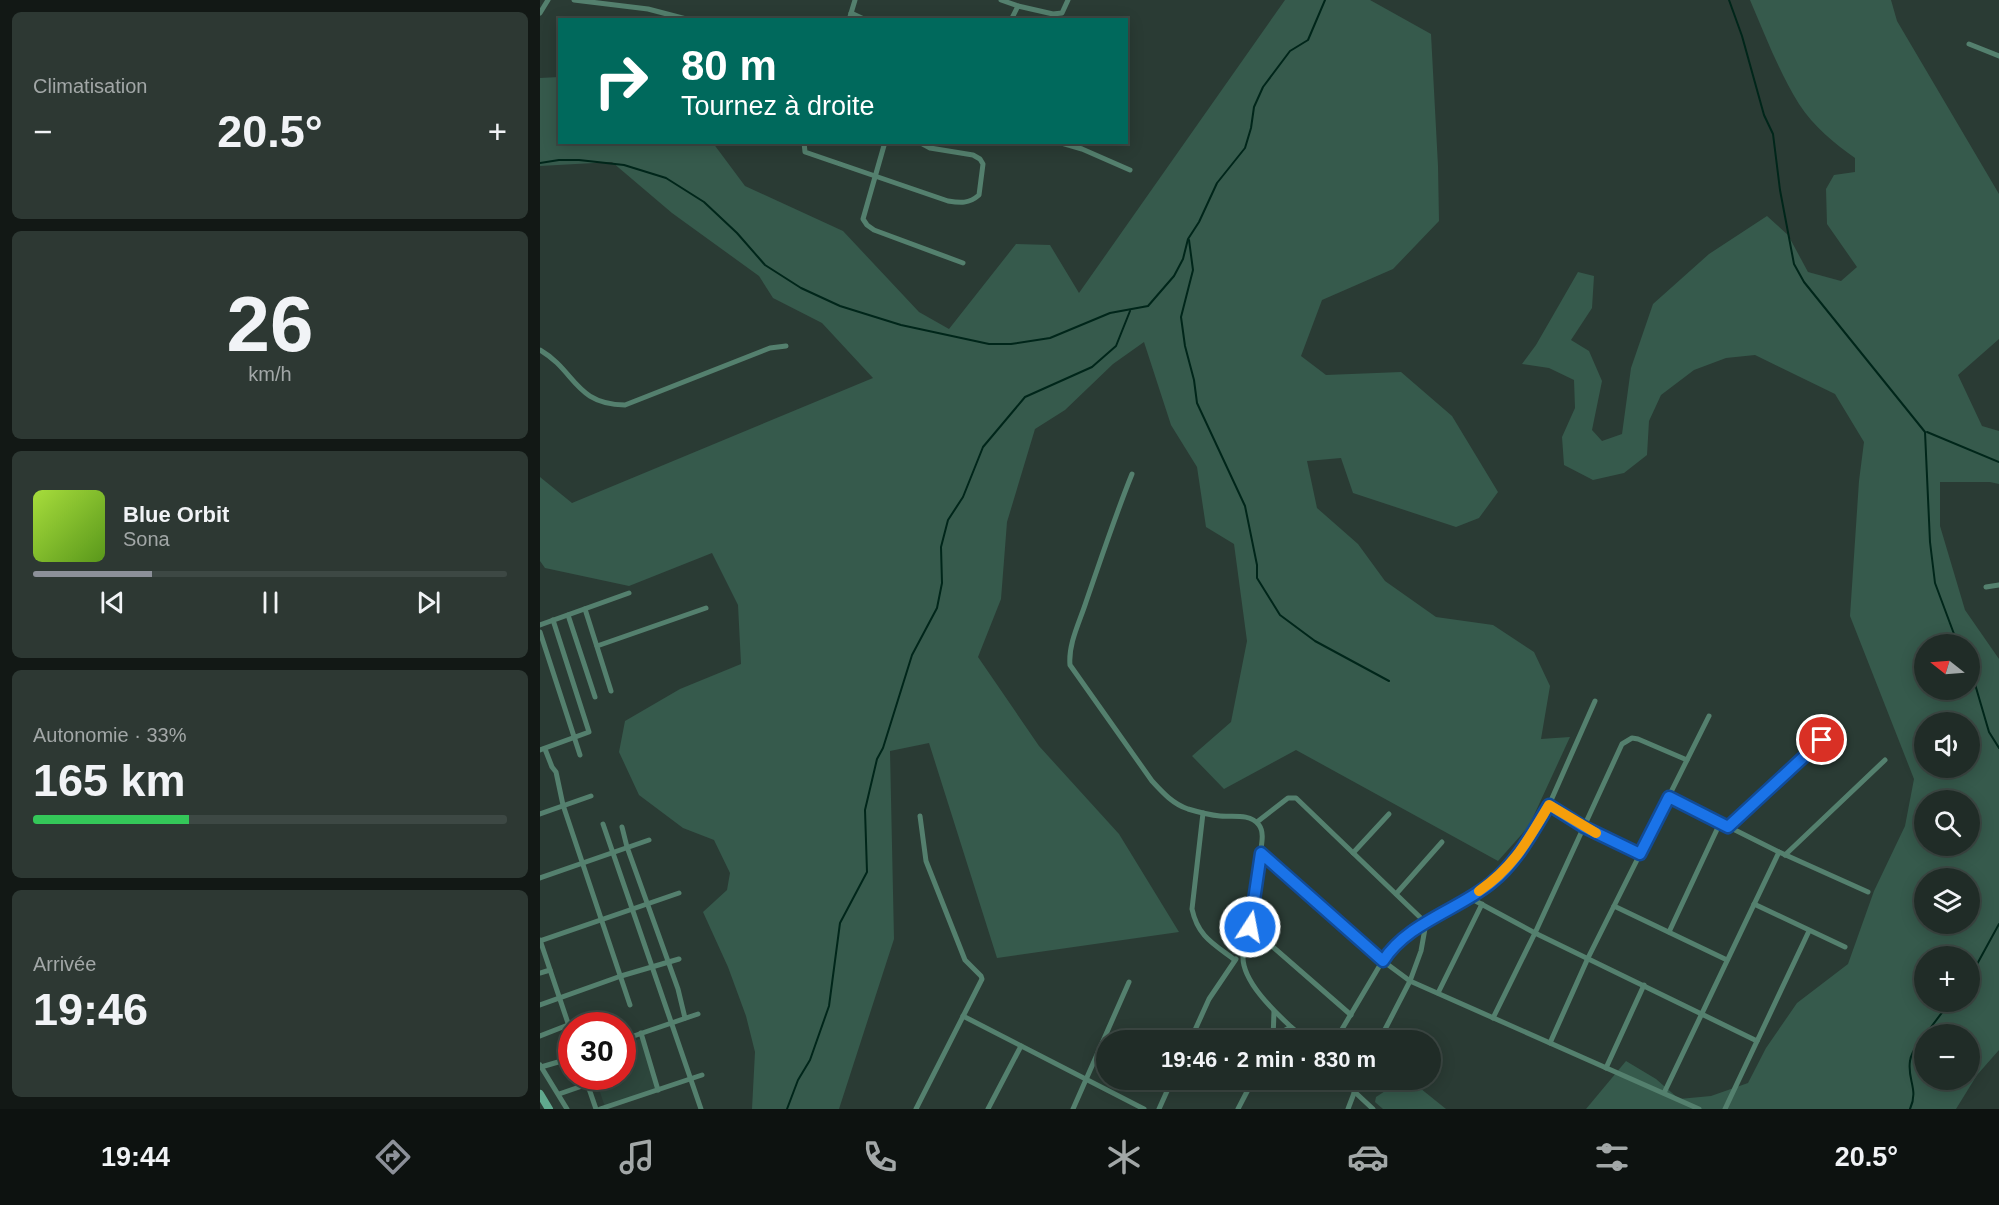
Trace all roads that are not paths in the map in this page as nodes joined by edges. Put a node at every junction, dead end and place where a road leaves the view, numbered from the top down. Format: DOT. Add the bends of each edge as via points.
graph roads {
  1 [pos="548,0"];
  2 [pos="574,0"];
  3 [pos="855,0"];
  4 [pos="1001,0"];
  5 [pos="1068,0"];
  6 [pos="583,1"];
  7 [pos="1018,6"];
  8 [pos="540,13"];
  9 [pos="850,16"];
  10 [pos="682,18"];
  11 [pos="1012,18"];
  12 [pos="1970,44"];
  13 [pos="1999,56"];
  14 [pos="804,144"];
  15 [pos="884,144"];
  16 [pos="923,144"];
  17 [pos="1065,144"];
  18 [pos="1130,170"];
  19 [pos="876,177"];
  20 [pos="963,263"];
  21 [pos="786,346"];
  22 [pos="540,350"];
  23 [pos="1132,474"];
  24 [pos="1999,585"];
  25 [pos="1986,587"];
  26 [pos="629,592"];
  27 [pos="706,608"];
  28 [pos="585,609"];
  29 [pos="568,615"];
  30 [pos="553,620"];
  31 [pos="540,625"];
  32 [pos="540,632"];
  33 [pos="597,645"];
  34 [pos="610,691"];
  35 [pos="595,697"];
  36 [pos="1595,701"];
  37 [pos="1708,717"];
  38 [pos="575,738"];
  39 [pos="1822,740"];
  40 [pos="542,749"];
  41 [pos="580,755"];
  42 [pos="1687,760"];
  43 [pos="1885,760"];
  44 [pos="591,796"];
  45 [pos="1669,797"];
  46 [pos="563,805"];
  47 [pos="1549,805"];
  48 [pos="1203,813"];
  49 [pos="540,814"];
  50 [pos="1389,814"];
  51 [pos="920,816"];
  52 [pos="1257,822"];
  53 [pos="1720,823"];
  54 [pos="603,824"];
  55 [pos="622,827"];
  56 [pos="1584,827"];
  57 [pos="1728,827"];
  58 [pos="649,840"];
  59 [pos="1442,842"];
  60 [pos="627,847"];
  61 [pos="612,852"];
  62 [pos="1779,852"];
  63 [pos="1261,853"];
  64 [pos="1353,853"];
  65 [pos="1640,854"];
  66 [pos="1785,855"];
  67 [pos="582,863"];
  68 [pos="540,878"];
  69 [pos="1868,892"];
  70 [pos="680,893"];
  71 [pos="1396,894"];
  72 [pos="1470,898"];
  73 [pos="648,904"];
  74 [pos="1482,904"];
  75 [pos="1754,904"];
  76 [pos="1614,906"];
  77 [pos="633,910"];
  78 [pos="602,920"];
  79 [pos="1426,922"];
  80 [pos="1250,927"];
  81 [pos="1809,931"];
  82 [pos="1669,932"];
  83 [pos="1535,933"];
  84 [pos="540,940"];
  85 [pos="1845,947"];
  86 [pos="1243,957"];
  87 [pos="679,958"];
  88 [pos="1588,958"];
  89 [pos="1234,960"];
  90 [pos="1727,960"];
  91 [pos="1383,961"];
  92 [pos="668,962"];
  93 [pos="653,966"];
  94 [pos="550,970"];
  95 [pos="540,973"];
  96 [pos="621,975"];
  97 [pos="1410,981"];
  98 [pos="1129,982"];
  99 [pos="1644,986"];
  100 [pos="1438,993"];
  101 [pos="559,998"];
  102 [pos="540,1005"];
  103 [pos="630,1005"];
  104 [pos="1274,1011"];
  105 [pos="564,1012"];
  106 [pos="698,1014"];
  107 [pos="1702,1014"];
  108 [pos="1351,1015"];
  109 [pos="963,1016"];
  110 [pos="686,1018"];
  111 [pos="1492,1018"];
  112 [pos="671,1022"];
  113 [pos="1291,1027"];
  114 [pos="558,1029"];
  115 [pos="1195,1030"];
  116 [pos="1273,1030"];
  117 [pos="1287,1030"];
  118 [pos="1295,1030"];
  119 [pos="1342,1030"];
  120 [pos="1385,1030"];
  121 [pos="641,1033"];
  122 [pos="636,1035"];
  123 [pos="540,1036"];
  124 [pos="1757,1041"];
  125 [pos="1550,1043"];
  126 [pos="1021,1046"];
  127 [pos="558,1062"];
  128 [pos="541,1066"];
  129 [pos="1606,1068"];
  130 [pos="702,1075"];
  131 [pos="690,1079"];
  132 [pos="1087,1080"];
  133 [pos="571,1090"];
  134 [pos="590,1090"];
  135 [pos="658,1090"];
  136 [pos="1168,1090"];
  137 [pos="1248,1090"];
  138 [pos="1353,1090"];
  139 [pos="1664,1093"];
  140 [pos="540,1094"];
  141 [pos="559,1094"];
  142 [pos="549,1109"];
  143 [pos="567,1109"];
  144 [pos="598,1109"];
  145 [pos="701,1109"];
  146 [pos="916,1109"];
  147 [pos="988,1109"];
  148 [pos="1073,1109"];
  149 [pos="1144,1109"];
  150 [pos="1159,1109"];
  151 [pos="1238,1109"];
  152 [pos="1348,1109"];
  153 [pos="1373,1109"];
  154 [pos="1699,1109"];
  155 [pos="1725,1109"];
  1 -- 8 [label="street"];
  2 -- 6 [label="street"];
  3 -- 9 [label="street"];
  4 -- 7 [label="street"];
  5 -- 7 [label="street" via="1062,13"];
  6 -- 10 [label="street" via="648,9"];
  7 -- 11 [label="street"];
  12 -- 13 [label="street"];
  14 -- 19 [label="street" via="805,152"];
  15 -- 19 [label="street"];
  16 -- 19 [label="street" via="980,159 983,164 979,195 962,203 948,201"];
  17 -- 18 [label="street"];
  19 -- 20 [label="street" via="863,219 867,225"];
  21 -- 22 [label="street" via="770,348 625,405 590,397"];
  23 -- 48 [label="street" via="1069,654 1070,665 1152,781 1177,804"];
  24 -- 25 [label="street"];
  26 -- 28 [label="street"];
  27 -- 33 [label="street"];
  28 -- 29 [label="street"];
  28 -- 33 [label="street"];
  29 -- 30 [label="street"];
  29 -- 35 [label="street"];
  30 -- 31 [label="street"];
  30 -- 38 [label="street" via="589,729 587,734"];
  32 -- 38 [label="street"];
  33 -- 34 [label="street"];
  36 -- 47 [label="street"];
  37 -- 42 [label="street"];
  38 -- 40 [label="street"];
  38 -- 41 [label="street"];
  39 -- 57 [label="street"];
  40 -- 46 [label="street" via="556,772"];
  42 -- 45 [label="street"];
  42 -- 56 [label="street" via="1638,739 1627,739"];
  43 -- 66 [label="street"];
  44 -- 46 [label="street"];
  45 -- 53 [label="street"];
  45 -- 65 [label="street"];
  46 -- 49 [label="street"];
  46 -- 67 [label="street"];
  47 -- 56 [label="street"];
  47 -- 72 [label="street" via="1517,857"];
  48 -- 52 [label="street"];
  48 -- 89 [label="street" via="1192,909 1204,937"];
  50 -- 64 [label="street"];
  51 -- 109 [label="street" via="926,861 965,960 981,976"];
  52 -- 63 [label="street" via="1262,830"];
  52 -- 64 [label="street" via="1288,798 1296,798"];
  53 -- 57 [label="street"];
  53 -- 82 [label="street"];
  54 -- 61 [label="street"];
  55 -- 60 [label="street"];
  56 -- 65 [label="street"];
  56 -- 83 [label="street"];
  57 -- 62 [label="street"];
  58 -- 60 [label="street"];
  59 -- 71 [label="street"];
  60 -- 61 [label="street"];
  60 -- 73 [label="street"];
  61 -- 67 [label="street"];
  61 -- 77 [label="street"];
  62 -- 66 [label="street"];
  62 -- 75 [label="street"];
  63 -- 80 [label="street"];
  63 -- 91 [label="street"];
  64 -- 71 [label="street"];
  65 -- 76 [label="street"];
  66 -- 69 [label="street"];
  67 -- 68 [label="street"];
  67 -- 78 [label="street"];
  70 -- 73 [label="street"];
  71 -- 79 [label="street"];
  72 -- 74 [label="street"];
  72 -- 79 [label="street"];
  73 -- 77 [label="street"];
  73 -- 92 [label="street"];
  74 -- 83 [label="street"];
  74 -- 100 [label="street"];
  75 -- 81 [label="street"];
  75 -- 90 [label="street"];
  76 -- 82 [label="street"];
  76 -- 88 [label="street"];
  77 -- 78 [label="street"];
  77 -- 93 [label="street"];
  78 -- 84 [label="street"];
  78 -- 96 [label="street"];
  79 -- 91 [label="street" via="1400,941"];
  79 -- 97 [label="street"];
  80 -- 86 [label="street"];
  80 -- 108 [label="street"];
  81 -- 85 [label="street"];
  81 -- 124 [label="street"];
  82 -- 90 [label="street"];
  83 -- 88 [label="street"];
  83 -- 111 [label="street"];
  84 -- 94 [label="street"];
  86 -- 89 [label="street"];
  86 -- 104 [label="street" via="1247,974"];
  87 -- 92 [label="street"];
  88 -- 99 [label="street"];
  88 -- 125 [label="street"];
  89 -- 115 [label="street"];
  90 -- 107 [label="street"];
  91 -- 97 [label="street"];
  91 -- 108 [label="street"];
  92 -- 93 [label="street"];
  92 -- 110 [label="street"];
  93 -- 96 [label="street"];
  93 -- 112 [label="street"];
  94 -- 95 [label="street"];
  94 -- 101 [label="street"];
  96 -- 101 [label="street"];
  96 -- 103 [label="street"];
  97 -- 100 [label="street"];
  97 -- 120 [label="street"];
  98 -- 132 [label="street"];
  99 -- 107 [label="street"];
  99 -- 129 [label="street"];
  100 -- 111 [label="street"];
  101 -- 102 [label="street"];
  101 -- 105 [label="street"];
  104 -- 113 [label="street"];
  104 -- 116 [label="street"];
  106 -- 110 [label="street"];
  107 -- 124 [label="street"];
  107 -- 139 [label="street"];
  108 -- 119 [label="street"];
  109 -- 126 [label="street"];
  109 -- 146 [label="street"];
  110 -- 112 [label="street"];
  111 -- 125 [label="street"];
  112 -- 121 [label="street"];
  112 -- 131 [label="street"];
  113 -- 117 [label="street"];
  113 -- 118 [label="street"];
  114 -- 123 [label="street"];
  121 -- 122 [label="street"];
  121 -- 135 [label="street"];
  124 -- 155 [label="street"];
  125 -- 129 [label="street"];
  126 -- 132 [label="street"];
  126 -- 147 [label="street"];
  127 -- 128 [label="street"];
  128 -- 141 [label="street"];
  129 -- 139 [label="street"];
  130 -- 131 [label="street"];
  131 -- 135 [label="street"];
  131 -- 145 [label="street"];
  132 -- 148 [label="street"];
  132 -- 149 [label="street"];
  133 -- 141 [label="street"];
  134 -- 144 [label="street"];
  135 -- 144 [label="street"];
  136 -- 150 [label="street"];
  137 -- 151 [label="street"];
  138 -- 152 [label="street"];
  138 -- 153 [label="street"];
  139 -- 154 [label="street"];
  140 -- 142 [label="main road"];
  141 -- 143 [label="street"];
}
